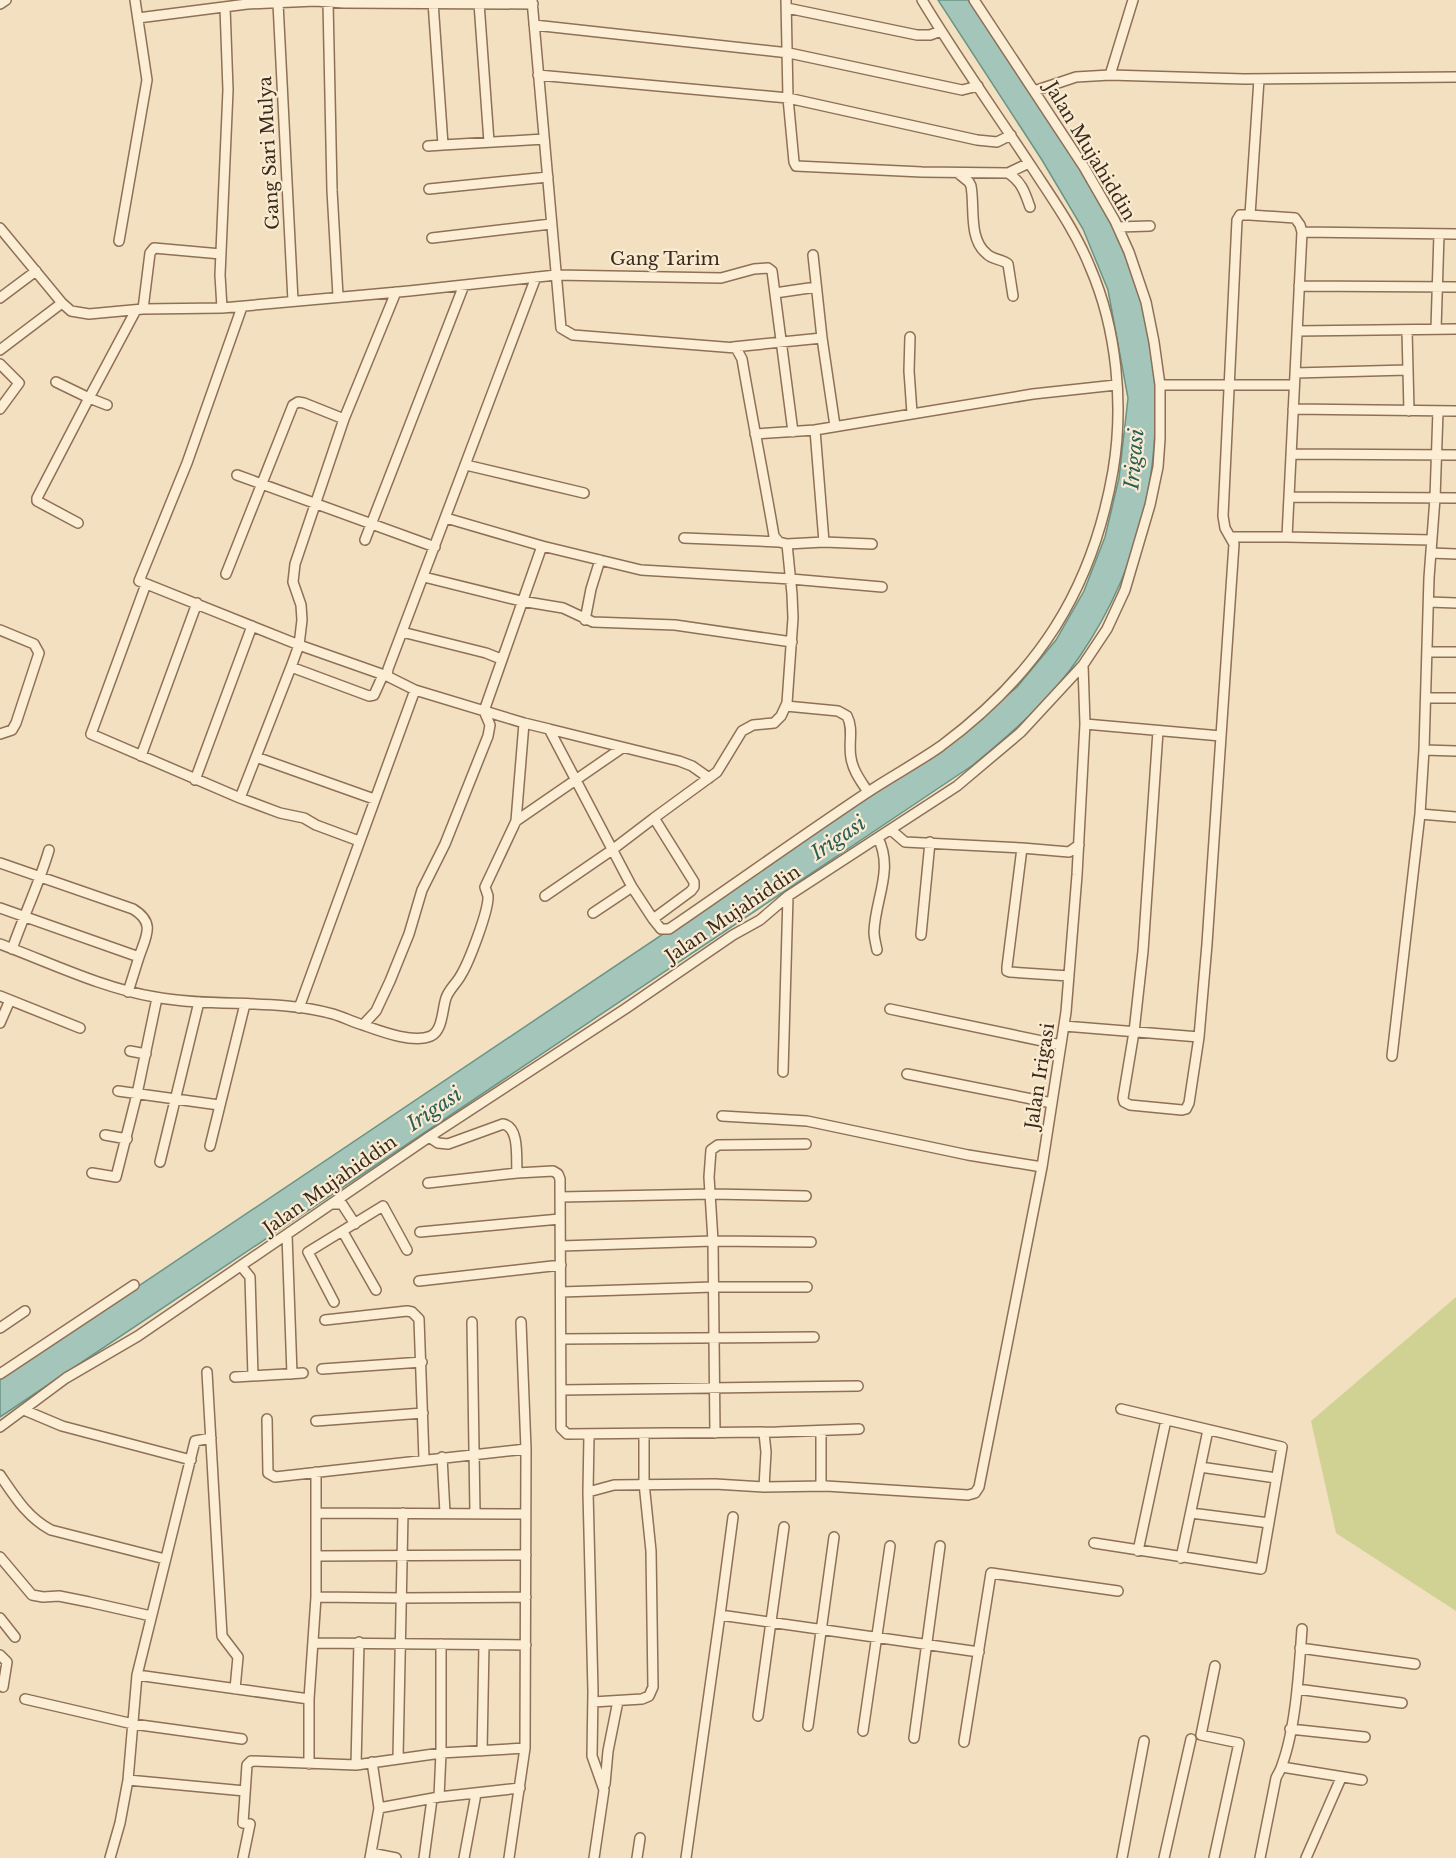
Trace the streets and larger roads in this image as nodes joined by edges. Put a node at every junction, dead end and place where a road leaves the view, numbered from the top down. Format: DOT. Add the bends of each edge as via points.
graph roads {
  1 [pos="135,0"];
  2 [pos="192,0"];
  3 [pos="922,0"];
  4 [pos="974,0"];
  5 [pos="1133,0"];
  6 [pos="300,1"];
  7 [pos="419,1"];
  8 [pos="247,2"];
  9 [pos="328,2"];
  10 [pos="434,2"];
  11 [pos="532,2"];
  12 [pos="278,3"];
  13 [pos="479,3"];
  14 [pos="786,4"];
  15 [pos="225,7"];
  16 [pos="193,11"];
  17 [pos="138,18"];
  18 [pos="534,26"];
  19 [pos="941,31"];
  20 [pos="789,53"];
  21 [pos="538,75"];
  22 [pos="1110,75"];
  23 [pos="1456,77"];
  24 [pos="1259,79"];
  25 [pos="978,86"];
  26 [pos="1034,91"];
  27 [pos="788,98"];
  28 [pos="1011,135"];
  29 [pos="544,139"];
  30 [pos="489,142"];
  31 [pos="443,145"];
  32 [pos="428,146"];
  33 [pos="1029,163"];
  34 [pos="958,173"];
  35 [pos="1008,173"];
  36 [pos="548,177"];
  37 [pos="429,189"];
  38 [pos="1030,207"];
  39 [pos="1250,215"];
  40 [pos="551,224"];
  41 [pos="1150,226"];
  42 [pos="1118,227"];
  43 [pos="0,228"];
  44 [pos="1302,231"];
  45 [pos="1438,234"];
  46 [pos="1456,234"];
  47 [pos="432,238"];
  48 [pos="3,239"];
  49 [pos="119,241"];
  50 [pos="221,254"];
  51 [pos="813,255"];
  52 [pos="36,271"];
  53 [pos="555,275"];
  54 [pos="536,277"];
  55 [pos="464,285"];
  56 [pos="1299,286"];
  57 [pos="816,287"];
  58 [pos="1437,287"];
  59 [pos="1456,287"];
  60 [pos="396,292"];
  61 [pos="775,293"];
  62 [pos="338,296"];
  63 [pos="1013,296"];
  64 [pos="0,298"];
  65 [pos="293,301"];
  66 [pos="62,303"];
  67 [pos="242,307"];
  68 [pos="222,308"];
  69 [pos="140,310"];
  70 [pos="1456,329"];
  71 [pos="1407,330"];
  72 [pos="1436,330"];
  73 [pos="1297,331"];
  74 [pos="910,337"];
  75 [pos="822,338"];
  76 [pos="782,341"];
  77 [pos="733,347"];
  78 [pos="0,350"];
  79 [pos="0,364"];
  80 [pos="1407,370"];
  81 [pos="1295,373"];
  82 [pos="56,382"];
  83 [pos="1230,384"];
  84 [pos="1116,385"];
  85 [pos="1160,386"];
  86 [pos="1294,386"];
  87 [pos="89,398"];
  88 [pos="107,405"];
  89 [pos="0,409"];
  90 [pos="1293,409"];
  91 [pos="1409,411"];
  92 [pos="1438,411"];
  93 [pos="1456,411"];
  94 [pos="912,413"];
  95 [pos="344,419"];
  96 [pos="835,426"];
  97 [pos="815,430"];
  98 [pos="793,432"];
  99 [pos="755,434"];
  100 [pos="1291,454"];
  101 [pos="1437,455"];
  102 [pos="1456,455"];
  103 [pos="466,465"];
  104 [pos="237,475"];
  105 [pos="261,484"];
  106 [pos="584,493"];
  107 [pos="1289,497"];
  108 [pos="1435,498"];
  109 [pos="1456,498"];
  110 [pos="316,504"];
  111 [pos="446,518"];
  112 [pos="78,523"];
  113 [pos="371,523"];
  114 [pos="1230,537"];
  115 [pos="1287,537"];
  116 [pos="684,538"];
  117 [pos="365,540"];
  118 [pos="1432,540"];
  119 [pos="824,542"];
  120 [pos="783,543"];
  121 [pos="872,544"];
  122 [pos="542,546"];
  123 [pos="435,547"];
  124 [pos="1431,553"];
  125 [pos="1456,554"];
  126 [pos="600,560"];
  127 [pos="226,574"];
  128 [pos="424,577"];
  129 [pos="791,579"];
  130 [pos="146,584"];
  131 [pos="882,587"];
  132 [pos="521,601"];
  133 [pos="1429,602"];
  134 [pos="197,603"];
  135 [pos="1456,603"];
  136 [pos="585,620"];
  137 [pos="252,626"];
  138 [pos="0,630"];
  139 [pos="402,632"];
  140 [pos="792,642"];
  141 [pos="299,645"];
  142 [pos="1427,652"];
  143 [pos="1456,652"];
  144 [pos="501,659"];
  145 [pos="1083,665"];
  146 [pos="291,668"];
  147 [pos="385,676"];
  148 [pos="415,690"];
  149 [pos="1426,698"];
  150 [pos="1456,698"];
  151 [pos="786,706"];
  152 [pos="484,711"];
  153 [pos="524,723"];
  154 [pos="1084,724"];
  155 [pos="549,729"];
  156 [pos="1158,731"];
  157 [pos="0,734"];
  158 [pos="1221,736"];
  159 [pos="622,748"];
  160 [pos="1424,750"];
  161 [pos="1456,751"];
  162 [pos="141,756"];
  163 [pos="256,757"];
  164 [pos="709,778"];
  165 [pos="195,780"];
  166 [pos="576,780"];
  167 [pos="868,792"];
  168 [pos="240,798"];
  169 [pos="374,799"];
  170 [pos="1420,814"];
  171 [pos="1456,817"];
  172 [pos="654,818"];
  173 [pos="516,821"];
  174 [pos="891,830"];
  175 [pos="878,838"];
  176 [pos="359,841"];
  177 [pos="930,842"];
  178 [pos="1079,845"];
  179 [pos="1023,848"];
  180 [pos="49,850"];
  181 [pos="612,850"];
  182 [pos="0,863"];
  183 [pos="41,878"];
  184 [pos="632,887"];
  185 [pos="544,896"];
  186 [pos="788,896"];
  187 [pos="0,908"];
  188 [pos="593,913"];
  189 [pos="23,916"];
  190 [pos="653,919"];
  191 [pos="921,935"];
  192 [pos="0,944"];
  193 [pos="12,949"];
  194 [pos="877,950"];
  195 [pos="139,957"];
  196 [pos="1069,976"];
  197 [pos="128,992"];
  198 [pos="0,996"];
  199 [pos="157,998"];
  200 [pos="10,1000"];
  201 [pos="199,1002"];
  202 [pos="244,1004"];
  203 [pos="299,1008"];
  204 [pos="890,1009"];
  205 [pos="0,1023"];
  206 [pos="363,1025"];
  207 [pos="1064,1026"];
  208 [pos="80,1028"];
  209 [pos="1134,1032"];
  210 [pos="1199,1037"];
  211 [pos="1061,1045"];
  212 [pos="130,1051"];
  213 [pos="146,1054"];
  214 [pos="1392,1056"];
  215 [pos="783,1072"];
  216 [pos="907,1074"];
  217 [pos="118,1091"];
  218 [pos="138,1094"];
  219 [pos="176,1099"];
  220 [pos="1052,1103"];
  221 [pos="219,1105"];
  222 [pos="722,1116"];
  223 [pos="105,1135"];
  224 [pos="429,1137"];
  225 [pos="127,1139"];
  226 [pos="806,1144"];
  227 [pos="210,1146"];
  228 [pos="160,1162"];
  229 [pos="1042,1167"];
  230 [pos="92,1173"];
  231 [pos="517,1173"];
  232 [pos="428,1183"];
  233 [pos="711,1194"];
  234 [pos="806,1196"];
  235 [pos="560,1197"];
  236 [pos="332,1204"];
  237 [pos="560,1219"];
  238 [pos="355,1224"];
  239 [pos="343,1232"];
  240 [pos="420,1232"];
  241 [pos="287,1235"];
  242 [pos="713,1241"];
  243 [pos="811,1242"];
  244 [pos="561,1246"];
  245 [pos="407,1250"];
  246 [pos="561,1265"];
  247 [pos="241,1266"];
  248 [pos="419,1281"];
  249 [pos="134,1285"];
  250 [pos="713,1287"];
  251 [pos="807,1287"];
  252 [pos="376,1290"];
  253 [pos="561,1292"];
  254 [pos="334,1302"];
  255 [pos="25,1311"];
  256 [pos="325,1320"];
  257 [pos="472,1322"];
  258 [pos="521,1322"];
  259 [pos="0,1328"];
  260 [pos="814,1337"];
  261 [pos="561,1339"];
  262 [pos="715,1339"];
  263 [pos="422,1362"];
  264 [pos="322,1369"];
  265 [pos="207,1372"];
  266 [pos="303,1373"];
  267 [pos="0,1374"];
  268 [pos="292,1374"];
  269 [pos="253,1376"];
  270 [pos="235,1377"];
  271 [pos="858,1386"];
  272 [pos="716,1387"];
  273 [pos="561,1390"];
  274 [pos="1121,1409"];
  275 [pos="24,1410"];
  276 [pos="423,1413"];
  277 [pos="267,1419"];
  278 [pos="1166,1420"];
  279 [pos="316,1421"];
  280 [pos="0,1427"];
  281 [pos="859,1429"];
  282 [pos="1208,1430"];
  283 [pos="820,1431"];
  284 [pos="715,1433"];
  285 [pos="764,1433"];
  286 [pos="644,1434"];
  287 [pos="589,1435"];
  288 [pos="211,1438"];
  289 [pos="526,1449"];
  290 [pos="475,1454"];
  291 [pos="442,1457"];
  292 [pos="424,1459"];
  293 [pos="191,1460"];
  294 [pos="1200,1467"];
  295 [pos="316,1472"];
  296 [pos="0,1475"];
  297 [pos="1276,1478"];
  298 [pos="644,1483"];
  299 [pos="821,1486"];
  300 [pos="764,1487"];
  301 [pos="588,1492"];
  302 [pos="316,1513"];
  303 [pos="403,1513"];
  304 [pos="445,1513"];
  305 [pos="475,1513"];
  306 [pos="1191,1513"];
  307 [pos="525,1514"];
  308 [pos="733,1517"];
  309 [pos="1269,1523"];
  310 [pos="784,1527"];
  311 [pos="834,1537"];
  312 [pos="1094,1543"];
  313 [pos="890,1546"];
  314 [pos="940,1546"];
  315 [pos="1138,1551"];
  316 [pos="526,1555"];
  317 [pos="316,1556"];
  318 [pos="0,1557"];
  319 [pos="401,1557"];
  320 [pos="1181,1558"];
  321 [pos="165,1559"];
  322 [pos="1118,1592"];
  323 [pos="316,1597"];
  324 [pos="526,1597"];
  325 [pos="402,1598"];
  326 [pos="720,1615"];
  327 [pos="151,1616"];
  328 [pos="0,1618"];
  329 [pos="771,1623"];
  330 [pos="821,1629"];
  331 [pos="1302,1629"];
  332 [pos="15,1637"];
  333 [pos="876,1637"];
  334 [pos="313,1642"];
  335 [pos="359,1642"];
  336 [pos="401,1644"];
  337 [pos="441,1644"];
  338 [pos="927,1644"];
  339 [pos="484,1645"];
  340 [pos="526,1645"];
  341 [pos="1300,1648"];
  342 [pos="978,1652"];
  343 [pos="0,1655"];
  344 [pos="1415,1664"];
  345 [pos="1215,1666"];
  346 [pos="137,1675"];
  347 [pos="3,1687"];
  348 [pos="235,1689"];
  349 [pos="1297,1689"];
  350 [pos="25,1699"];
  351 [pos="309,1699"];
  352 [pos="618,1701"];
  353 [pos="593,1702"];
  354 [pos="1402,1703"];
  355 [pos="758,1716"];
  356 [pos="133,1724"];
  357 [pos="808,1726"];
  358 [pos="1290,1729"];
  359 [pos="863,1731"];
  360 [pos="1365,1737"];
  361 [pos="914,1738"];
  362 [pos="1191,1738"];
  363 [pos="242,1739"];
  364 [pos="1144,1741"];
  365 [pos="964,1742"];
  366 [pos="525,1748"];
  367 [pos="482,1750"];
  368 [pos="441,1753"];
  369 [pos="398,1758"];
  370 [pos="372,1762"];
  371 [pos="309,1764"];
  372 [pos="356,1765"];
  373 [pos="1282,1767"];
  374 [pos="1341,1778"];
  375 [pos="128,1780"];
  376 [pos="1362,1780"];
  377 [pos="520,1788"];
  378 [pos="604,1790"];
  379 [pos="244,1791"];
  380 [pos="476,1794"];
  381 [pos="435,1798"];
  382 [pos="379,1808"];
  383 [pos="640,1838"];
  384 [pos="371,1855"];
  385 [pos="110,1858"];
  386 [pos="243,1858"];
  387 [pos="396,1858"];
  388 [pos="424,1858"];
  389 [pos="464,1858"];
  390 [pos="508,1858"];
  391 [pos="594,1858"];
  392 [pos="637,1858"];
  393 [pos="687,1858"];
  394 [pos="1122,1858"];
  395 [pos="1164,1858"];
  396 [pos="1214,1858"];
  397 [pos="1260,1858"];
  398 [pos="1306,1858"];
  1 -- 17 [label="street"];
  2 -- 16 [label="street"];
  3 -- 19 [label="street"];
  4 -- 26 [label="street, Jalan Mujahiddin"];
  5 -- 22 [label="street"];
  6 -- 9 [label="street"];
  6 -- 12 [label="street"];
  7 -- 9 [label="street"];
  7 -- 10 [label="street"];
  8 -- 12 [label="street"];
  8 -- 15 [label="street"];
  9 -- 62 [label="street"];
  10 -- 13 [label="street"];
  10 -- 31 [label="street"];
  11 -- 13 [label="street"];
  11 -- 18 [label="street"];
  12 -- 65 [label="street, Gang Sari Mulya"];
  13 -- 30 [label="street"];
  14 -- 19 [label="street" via="917,35"];
  14 -- 20 [label="street"];
  15 -- 16 [label="street"];
  15 -- 50 [label="street" via="227,119"];
  16 -- 17 [label="street"];
  17 -- 49 [label="street" via="147,80"];
  18 -- 20 [label="street"];
  18 -- 21 [label="street"];
  19 -- 25 [label="street"];
  20 -- 25 [label="street" via="962,90"];
  20 -- 27 [label="street"];
  21 -- 27 [label="street"];
  21 -- 29 [label="street"];
  22 -- 24 [label="street"];
  22 -- 26 [label="street" via="1076,77"];
  23 -- 24 [label="street"];
  24 -- 39 [label="street"];
  25 -- 28 [label="street"];
  26 -- 42 [label="street, Jalan Mujahiddin"];
  27 -- 28 [label="street" via="977,140 997,142"];
  27 -- 34 [label="street" via="794,162 798,166"];
  28 -- 33 [label="street"];
  29 -- 30 [label="street"];
  29 -- 36 [label="street"];
  30 -- 31 [label="street"];
  31 -- 32 [label="street"];
  33 -- 35 [label="street"];
  33 -- 84 [label="street" via="1063,214 1090,267 1110,334"];
  34 -- 35 [label="street"];
  34 -- 63 [label="street" via="971,186 974,227 980,245 987,255 1008,264"];
  35 -- 38 [label="street" via="1022,186"];
  36 -- 37 [label="street"];
  36 -- 40 [label="street"];
  39 -- 44 [label="street" via="1295,218"];
  39 -- 83 [label="street" via="1240,215 1237,220"];
  40 -- 47 [label="street"];
  40 -- 53 [label="street"];
  41 -- 42 [label="street"];
  42 -- 85 [label="street, Jalan Mujahiddin" via="1146,302"];
  43 -- 48 [label="street"];
  44 -- 45 [label="street"];
  44 -- 56 [label="street"];
  45 -- 46 [label="street"];
  45 -- 58 [label="street"];
  48 -- 52 [label="street"];
  50 -- 68 [label="street"];
  50 -- 69 [label="street" via="154,248"];
  51 -- 57 [label="street"];
  52 -- 64 [label="street"];
  52 -- 66 [label="street"];
  53 -- 54 [label="street, Gang Tarim"];
  53 -- 61 [label="street, Gang Tarim" via="721,278 763,267 772,271"];
  53 -- 77 [label="street" via="559,324 568,333"];
  54 -- 55 [label="street, Gang Tarim"];
  54 -- 103 [label="street"];
  55 -- 60 [label="street, Gang Tarim"];
  55 -- 113 [label="street"];
  56 -- 58 [label="street"];
  56 -- 73 [label="street"];
  57 -- 61 [label="street"];
  57 -- 75 [label="street"];
  58 -- 59 [label="street"];
  58 -- 72 [label="street"];
  60 -- 62 [label="street, Gang Tarim"];
  60 -- 95 [label="street"];
  61 -- 76 [label="street"];
  62 -- 65 [label="street, Gang Tarim"];
  65 -- 67 [label="street, Gang Tarim"];
  66 -- 69 [label="street, Gang Tarim" via="80,314"];
  66 -- 78 [label="street"];
  67 -- 68 [label="street, Gang Tarim"];
  67 -- 130 [label="street" via="187,463 139,581"];
  68 -- 69 [label="street, Gang Tarim"];
  69 -- 87 [label="street"];
  70 -- 72 [label="street"];
  71 -- 72 [label="street"];
  71 -- 73 [label="street"];
  71 -- 80 [label="street"];
  73 -- 81 [label="street"];
  74 -- 94 [label="street"];
  75 -- 76 [label="street"];
  75 -- 96 [label="street"];
  76 -- 77 [label="street"];
  76 -- 98 [label="street"];
  77 -- 99 [label="street" via="742,359"];
  79 -- 89 [label="street" via="22,381"];
  80 -- 81 [label="street"];
  80 -- 91 [label="street"];
  81 -- 86 [label="street"];
  82 -- 87 [label="street"];
  83 -- 85 [label="street"];
  83 -- 86 [label="street"];
  83 -- 114 [label="street" via="1223,516"];
  84 -- 94 [label="street"];
  84 -- 167 [label="street" via="1118,431 1107,505 1098,540 1065,612 1023,671 978,717"];
  85 -- 145 [label="street, Jalan Mujahiddin" via="1158,467 1150,505 1125,590 1107,629"];
  86 -- 90 [label="street"];
  87 -- 88 [label="street"];
  87 -- 112 [label="street" via="37,498 38,503"];
  90 -- 91 [label="street"];
  90 -- 100 [label="street"];
  91 -- 92 [label="street"];
  92 -- 93 [label="street"];
  92 -- 101 [label="street"];
  94 -- 96 [label="street"];
  95 -- 105 [label="street" via="304,403 293,405"];
  95 -- 110 [label="street"];
  96 -- 97 [label="street"];
  97 -- 98 [label="street"];
  97 -- 119 [label="street"];
  98 -- 99 [label="street"];
  99 -- 120 [label="street" via="774,536"];
  100 -- 101 [label="street"];
  100 -- 107 [label="street"];
  101 -- 102 [label="street"];
  101 -- 108 [label="street"];
  103 -- 106 [label="street"];
  103 -- 111 [label="street"];
  104 -- 105 [label="street"];
  105 -- 110 [label="street"];
  105 -- 127 [label="street"];
  107 -- 108 [label="street"];
  107 -- 115 [label="street"];
  108 -- 109 [label="street"];
  108 -- 118 [label="street"];
  110 -- 113 [label="street"];
  110 -- 141 [label="street" via="293,571 302,612"];
  111 -- 122 [label="street"];
  111 -- 123 [label="street"];
  113 -- 117 [label="street"];
  113 -- 123 [label="street"];
  114 -- 115 [label="street"];
  114 -- 158 [label="street" via="1234,544"];
  115 -- 118 [label="street"];
  116 -- 120 [label="street"];
  118 -- 124 [label="street"];
  119 -- 120 [label="street"];
  119 -- 121 [label="street"];
  120 -- 129 [label="street"];
  122 -- 126 [label="street"];
  122 -- 132 [label="street"];
  123 -- 128 [label="street"];
  124 -- 125 [label="street"];
  124 -- 133 [label="street"];
  126 -- 129 [label="street" via="646,571"];
  126 -- 136 [label="street"];
  128 -- 132 [label="street"];
  128 -- 139 [label="street"];
  129 -- 131 [label="street"];
  129 -- 140 [label="street"];
  130 -- 134 [label="street"];
  130 -- 162 [label="street" via="91,734"];
  132 -- 136 [label="street" via="563,608"];
  132 -- 144 [label="street"];
  133 -- 135 [label="street"];
  133 -- 142 [label="street"];
  134 -- 137 [label="street"];
  134 -- 162 [label="street"];
  136 -- 140 [label="street" via="675,625"];
  137 -- 141 [label="street"];
  137 -- 165 [label="street"];
  138 -- 157 [label="street" via="34,644 39,653 16,723 12,730"];
  139 -- 144 [label="street"];
  139 -- 147 [label="street"];
  140 -- 151 [label="street"];
  141 -- 146 [label="street"];
  141 -- 147 [label="street"];
  142 -- 143 [label="street"];
  142 -- 149 [label="street"];
  144 -- 152 [label="street"];
  145 -- 154 [label="street, Jalan Irigasi"];
  145 -- 174 [label="street, Jalan Mujahiddin" via="1021,732 957,786"];
  146 -- 147 [label="street" via="369,696 374,695"];
  146 -- 163 [label="street"];
  147 -- 148 [label="street"];
  148 -- 152 [label="street"];
  148 -- 169 [label="street"];
  149 -- 150 [label="street"];
  149 -- 160 [label="street"];
  151 -- 164 [label="street" via="774,723 753,725 742,731 720,768"];
  151 -- 167 [label="street" via="838,711 847,716 851,758"];
  152 -- 153 [label="street"];
  152 -- 206 [label="street" via="490,725 488,736 445,844 422,890 390,981 376,1011"];
  153 -- 155 [label="street"];
  153 -- 173 [label="street"];
  154 -- 156 [label="street"];
  154 -- 178 [label="street, Jalan Irigasi"];
  155 -- 159 [label="street"];
  155 -- 166 [label="street"];
  156 -- 158 [label="street"];
  156 -- 209 [label="street"];
  158 -- 210 [label="street"];
  159 -- 164 [label="street" via="678,761"];
  159 -- 166 [label="street"];
  160 -- 161 [label="street"];
  160 -- 170 [label="street"];
  162 -- 165 [label="street"];
  163 -- 168 [label="street"];
  163 -- 169 [label="street"];
  164 -- 172 [label="street"];
  165 -- 168 [label="street"];
  166 -- 173 [label="street"];
  166 -- 181 [label="street"];
  167 -- 190 [label="street" via="669,929 661,929"];
  168 -- 176 [label="street"];
  169 -- 176 [label="street"];
  170 -- 171 [label="street"];
  170 -- 214 [label="street"];
  172 -- 181 [label="street"];
  172 -- 190 [label="street" via="695,885"];
  173 -- 206 [label="street" via="485,887 487,906 469,960 446,996 438,1029 428,1037 414,1038"];
  174 -- 175 [label="street, Jalan Mujahiddin"];
  174 -- 177 [label="street" via="905,842"];
  175 -- 186 [label="street, Jalan Mujahiddin"];
  175 -- 194 [label="street" via="885,858 874,927"];
  176 -- 203 [label="street"];
  177 -- 179 [label="street"];
  177 -- 191 [label="street"];
  178 -- 179 [label="street" via="1069,852"];
  178 -- 196 [label="street, Jalan Irigasi"];
  179 -- 196 [label="street" via="1007,971"];
  180 -- 183 [label="street"];
  181 -- 184 [label="street"];
  181 -- 185 [label="street"];
  182 -- 183 [label="street"];
  183 -- 189 [label="street"];
  183 -- 195 [label="street" via="143,915 148,932"];
  184 -- 188 [label="street"];
  184 -- 190 [label="street"];
  186 -- 215 [label="street"];
  186 -- 224 [label="street, Jalan Mujahiddin" via="760,920"];
  187 -- 189 [label="street"];
  189 -- 193 [label="street"];
  189 -- 195 [label="street"];
  192 -- 193 [label="street"];
  193 -- 197 [label="street"];
  195 -- 197 [label="street"];
  196 -- 207 [label="street, Jalan Irigasi"];
  197 -- 199 [label="street"];
  198 -- 200 [label="street"];
  199 -- 201 [label="street"];
  199 -- 213 [label="street"];
  200 -- 205 [label="street"];
  200 -- 208 [label="street"];
  201 -- 202 [label="street"];
  201 -- 219 [label="street"];
  202 -- 203 [label="street"];
  202 -- 221 [label="street"];
  203 -- 206 [label="street"];
  204 -- 211 [label="street"];
  207 -- 209 [label="street"];
  207 -- 211 [label="street, Jalan Irigasi"];
  209 -- 210 [label="street"];
  209 -- 210 [label="street" via="1124,1102 1130,1106 1182,1110 1190,1103"];
  211 -- 220 [label="street, Jalan Irigasi"];
  212 -- 213 [label="street"];
  213 -- 218 [label="street"];
  216 -- 220 [label="street"];
  217 -- 218 [label="street"];
  218 -- 219 [label="street"];
  218 -- 225 [label="street"];
  219 -- 221 [label="street"];
  219 -- 228 [label="street"];
  220 -- 229 [label="street, Jalan Irigasi"];
  221 -- 227 [label="street"];
  222 -- 229 [label="street" via="807,1121"];
  223 -- 225 [label="street"];
  224 -- 231 [label="street" via="448,1144 509,1125 513,1130"];
  224 -- 236 [label="street, Jalan Mujahiddin"];
  225 -- 230 [label="street" via="116,1177"];
  226 -- 233 [label="street" via="714,1146 709,1157"];
  229 -- 299 [label="street, Jalan Irigasi" via="977,1490 968,1495"];
  231 -- 232 [label="street"];
  231 -- 235 [label="street" via="553,1171 560,1179"];
  233 -- 234 [label="street"];
  233 -- 235 [label="street"];
  233 -- 242 [label="street"];
  235 -- 237 [label="street"];
  236 -- 238 [label="street" via="342,1204"];
  236 -- 241 [label="street, Jalan Mujahiddin"];
  237 -- 240 [label="street"];
  237 -- 244 [label="street"];
  238 -- 239 [label="street"];
  238 -- 245 [label="street" via="384,1206"];
  239 -- 252 [label="street"];
  239 -- 254 [label="street" via="308,1252"];
  241 -- 247 [label="street, Jalan Mujahiddin"];
  241 -- 268 [label="street"];
  242 -- 243 [label="street"];
  242 -- 244 [label="street"];
  242 -- 250 [label="street"];
  244 -- 246 [label="street"];
  246 -- 248 [label="street"];
  246 -- 253 [label="street"];
  247 -- 269 [label="street" via="250,1276"];
  247 -- 275 [label="street, Jalan Mujahiddin" via="138,1336 66,1378"];
  249 -- 267 [label="street"];
  250 -- 251 [label="street"];
  250 -- 253 [label="street"];
  250 -- 262 [label="street"];
  253 -- 261 [label="street"];
  255 -- 259 [label="street"];
  256 -- 263 [label="street" via="412,1312 419,1319"];
  257 -- 290 [label="street"];
  258 -- 289 [label="street"];
  260 -- 262 [label="street"];
  261 -- 262 [label="street"];
  261 -- 273 [label="street"];
  262 -- 272 [label="street"];
  263 -- 264 [label="street"];
  263 -- 276 [label="street"];
  265 -- 288 [label="street"];
  266 -- 268 [label="street"];
  268 -- 269 [label="street"];
  269 -- 270 [label="street"];
  271 -- 272 [label="street"];
  272 -- 273 [label="street"];
  272 -- 284 [label="street"];
  273 -- 287 [label="street" via="561,1428 573,1436"];
  274 -- 278 [label="street"];
  275 -- 280 [label="street, Jalan Mujahiddin"];
  275 -- 293 [label="street" via="62,1425"];
  276 -- 279 [label="street"];
  276 -- 292 [label="street"];
  277 -- 295 [label="street" via="268,1473 279,1477"];
  278 -- 282 [label="street"];
  278 -- 315 [label="street"];
  281 -- 283 [label="street"];
  282 -- 294 [label="street"];
  282 -- 297 [label="street" via="1282,1447"];
  283 -- 285 [label="street"];
  283 -- 299 [label="street"];
  284 -- 285 [label="street"];
  284 -- 286 [label="street"];
  285 -- 300 [label="street"];
  286 -- 287 [label="street"];
  286 -- 298 [label="street"];
  287 -- 301 [label="street"];
  288 -- 293 [label="street" via="195,1441"];
  288 -- 348 [label="street" via="222,1636 238,1657"];
  289 -- 290 [label="street"];
  289 -- 307 [label="street"];
  290 -- 291 [label="street"];
  290 -- 305 [label="street"];
  291 -- 292 [label="street"];
  291 -- 304 [label="street"];
  292 -- 295 [label="street"];
  293 -- 321 [label="street"];
  294 -- 297 [label="street"];
  294 -- 306 [label="street"];
  295 -- 302 [label="street"];
  296 -- 321 [label="street" via="20,1505 51,1530"];
  297 -- 309 [label="street"];
  298 -- 300 [label="street, Jalan Irigasi"];
  298 -- 301 [label="street, Jalan Irigasi"];
  298 -- 352 [label="street" via="651,1551 653,1687 649,1696 642,1699"];
  299 -- 300 [label="street, Jalan Irigasi"];
  301 -- 353 [label="street"];
  302 -- 303 [label="street"];
  302 -- 317 [label="street"];
  303 -- 304 [label="street"];
  303 -- 319 [label="street"];
  304 -- 305 [label="street"];
  305 -- 307 [label="street"];
  306 -- 309 [label="street"];
  306 -- 320 [label="street"];
  307 -- 316 [label="street"];
  308 -- 326 [label="street"];
  309 -- 320 [label="street" via="1261,1569"];
  310 -- 329 [label="street"];
  311 -- 330 [label="street"];
  312 -- 315 [label="street"];
  313 -- 333 [label="street"];
  314 -- 338 [label="street"];
  315 -- 320 [label="street"];
  316 -- 319 [label="street"];
  316 -- 324 [label="street"];
  317 -- 319 [label="street"];
  317 -- 323 [label="street"];
  318 -- 327 [label="street" via="32,1595 79,1600"];
  319 -- 325 [label="street"];
  321 -- 327 [label="street"];
  322 -- 342 [label="street" via="991,1573"];
  323 -- 325 [label="street"];
  323 -- 334 [label="street"];
  324 -- 325 [label="street"];
  324 -- 340 [label="street"];
  325 -- 336 [label="street"];
  326 -- 329 [label="street"];
  326 -- 393 [label="street"];
  327 -- 346 [label="street"];
  328 -- 332 [label="street"];
  329 -- 330 [label="street"];
  329 -- 355 [label="street"];
  330 -- 333 [label="street"];
  330 -- 357 [label="street"];
  331 -- 341 [label="street"];
  333 -- 338 [label="street"];
  333 -- 359 [label="street"];
  334 -- 335 [label="street"];
  334 -- 351 [label="street"];
  335 -- 336 [label="street"];
  335 -- 372 [label="street"];
  336 -- 337 [label="street"];
  336 -- 369 [label="street"];
  337 -- 339 [label="street"];
  337 -- 368 [label="street"];
  338 -- 342 [label="street"];
  338 -- 361 [label="street"];
  339 -- 340 [label="street"];
  339 -- 367 [label="street"];
  340 -- 366 [label="street"];
  341 -- 344 [label="street"];
  341 -- 349 [label="street"];
  342 -- 365 [label="street"];
  343 -- 347 [label="street" via="7,1662"];
  345 -- 396 [label="street" via="1201,1735 1239,1743"];
  346 -- 348 [label="street"];
  346 -- 356 [label="street"];
  348 -- 351 [label="street"];
  349 -- 354 [label="street"];
  349 -- 358 [label="street"];
  350 -- 356 [label="street"];
  351 -- 371 [label="street"];
  352 -- 353 [label="street"];
  352 -- 378 [label="street"];
  353 -- 378 [label="street" via="592,1756"];
  356 -- 363 [label="street"];
  356 -- 375 [label="street"];
  358 -- 360 [label="street"];
  358 -- 373 [label="street"];
  362 -- 395 [label="street"];
  364 -- 394 [label="street"];
  366 -- 367 [label="street"];
  366 -- 377 [label="street"];
  367 -- 368 [label="street"];
  368 -- 369 [label="street"];
  368 -- 381 [label="street"];
  369 -- 370 [label="street"];
  370 -- 372 [label="street"];
  370 -- 382 [label="street"];
  371 -- 372 [label="street"];
  371 -- 379 [label="street" via="251,1761"];
  373 -- 374 [label="street"];
  373 -- 397 [label="street" via="1276,1778"];
  374 -- 376 [label="street"];
  374 -- 398 [label="street"];
  375 -- 379 [label="street"];
  375 -- 385 [label="street"];
  377 -- 380 [label="street"];
  377 -- 390 [label="street"];
  378 -- 391 [label="street"];
  379 -- 386 [label="street" via="243,1823 250,1824"];
  380 -- 381 [label="street"];
  380 -- 389 [label="street"];
  381 -- 382 [label="street"];
  381 -- 388 [label="street"];
  382 -- 384 [label="street"];
  383 -- 392 [label="street"];
  384 -- 387 [label="street"];
}
